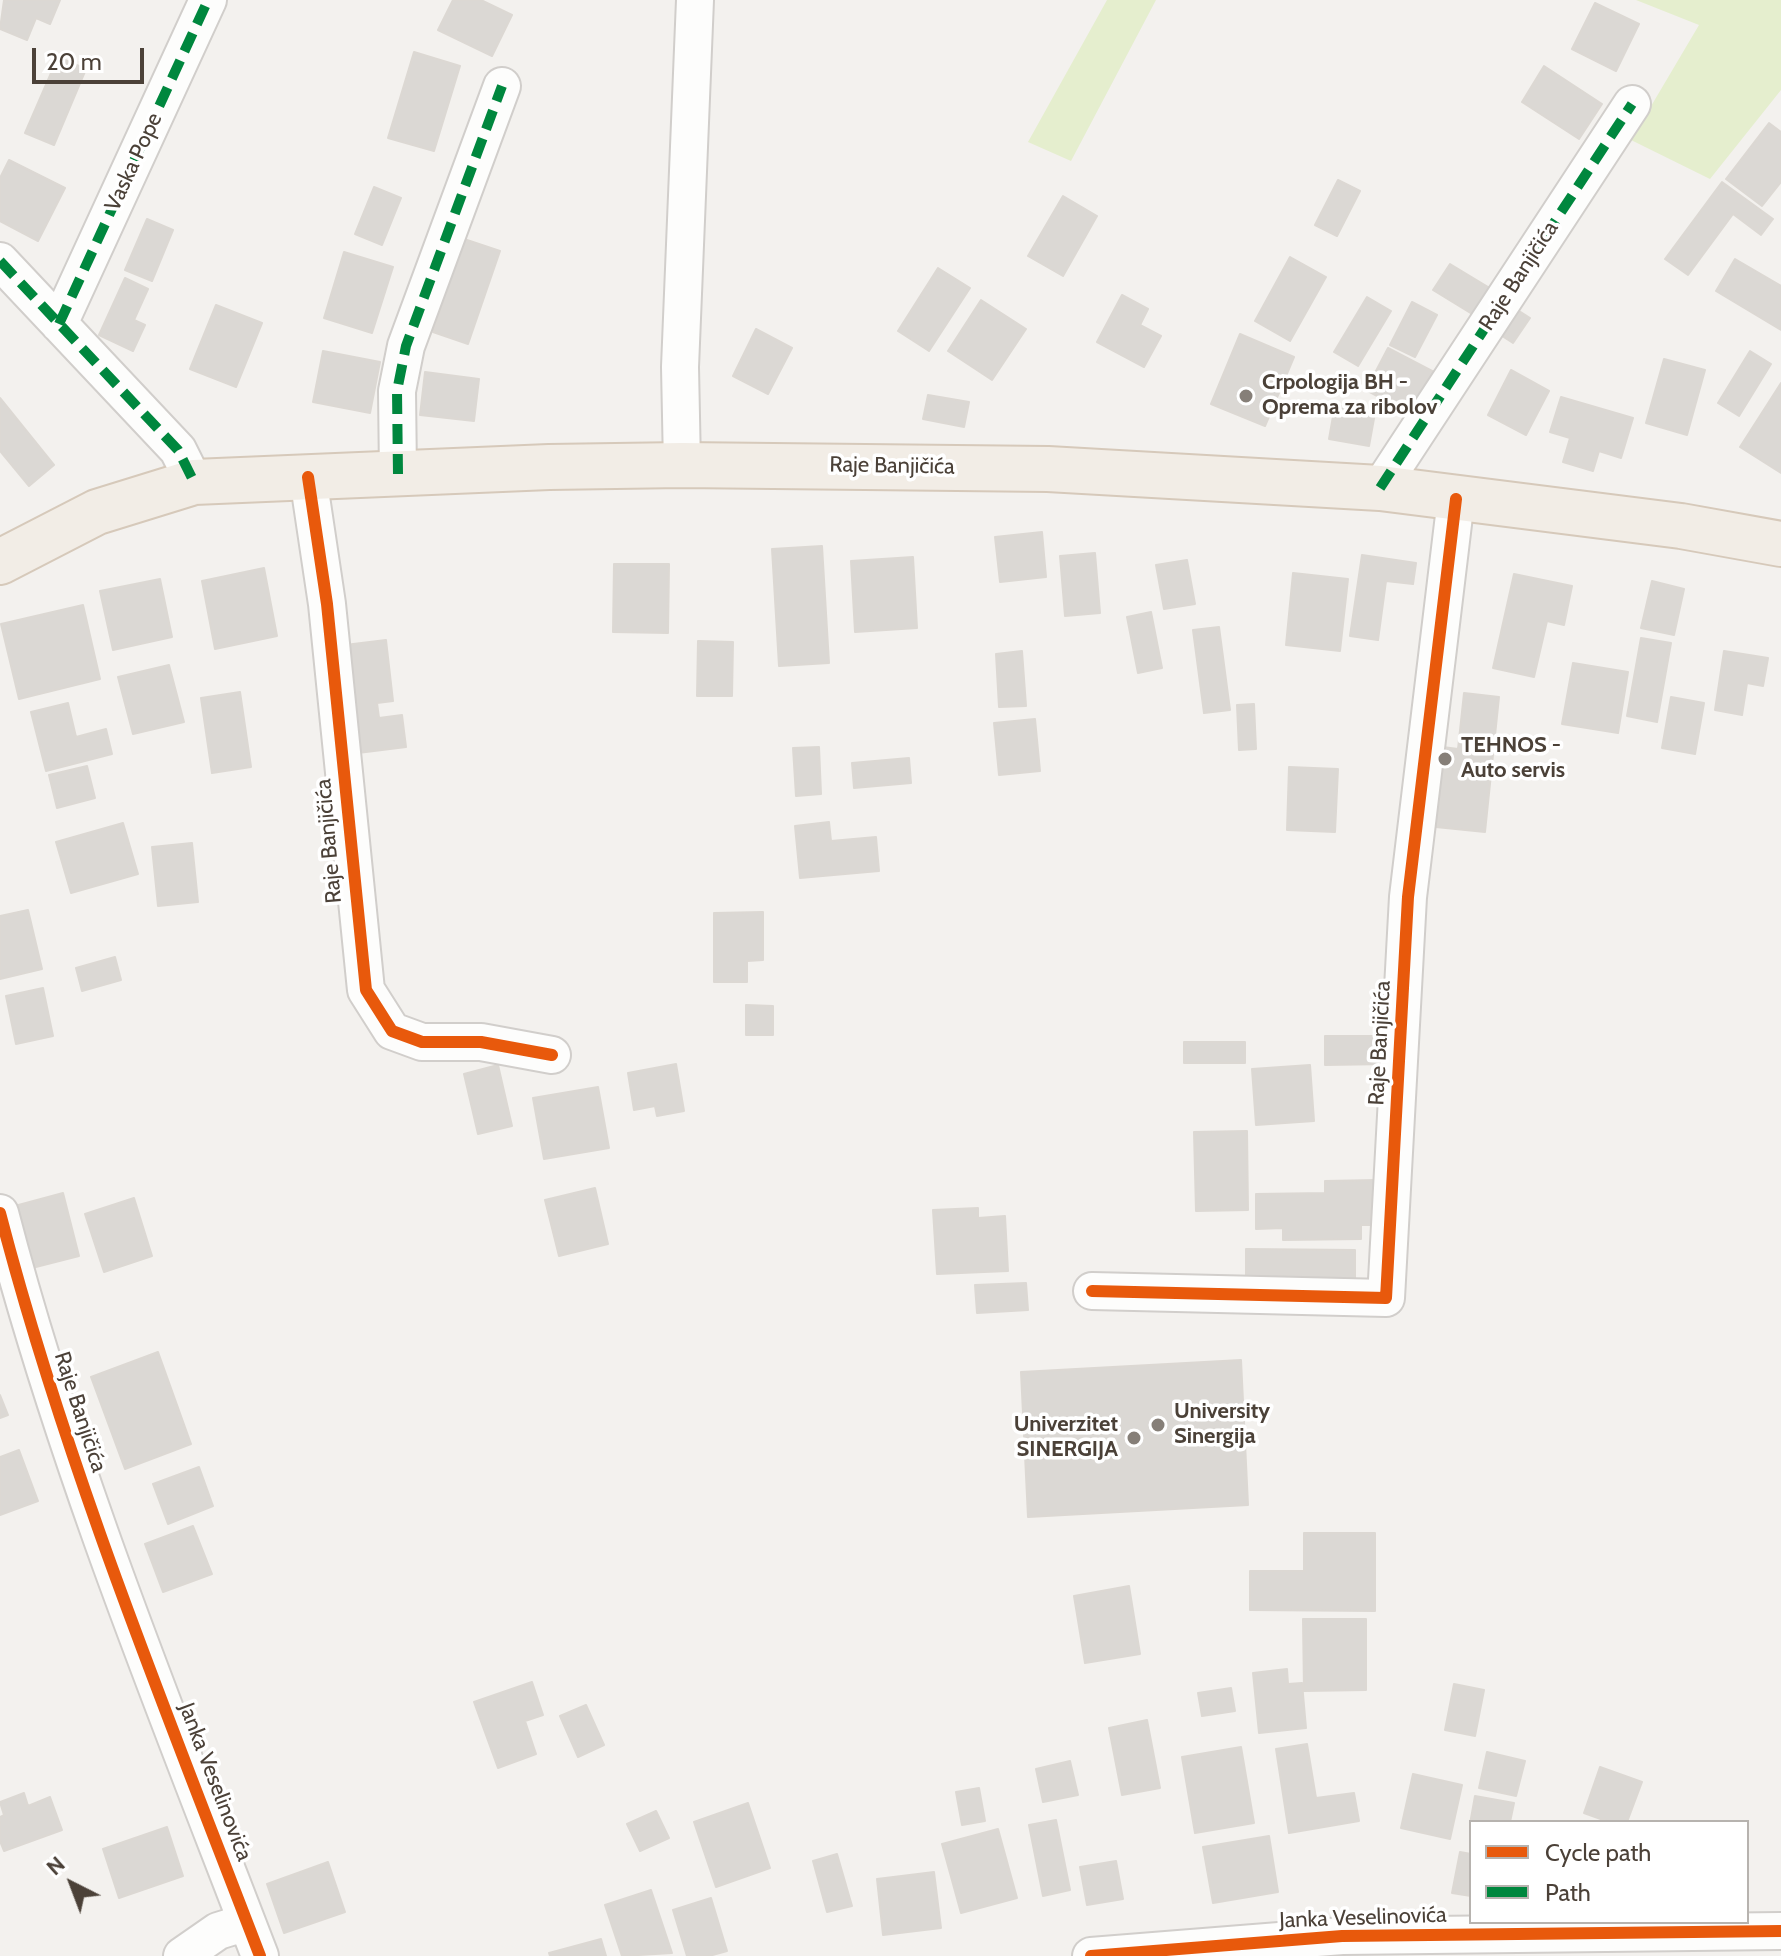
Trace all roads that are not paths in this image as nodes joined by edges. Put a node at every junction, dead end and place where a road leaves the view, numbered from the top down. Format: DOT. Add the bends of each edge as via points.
graph roads {
  1 [pos="208,0"];
  2 [pos="695,0"];
  3 [pos="502,86"];
  4 [pos="1632,104"];
  5 [pos="0,261"];
  6 [pos="59,324"];
  7 [pos="682,465"];
  8 [pos="398,474"];
  9 [pos="308,477"];
  10 [pos="194,482"];
  11 [pos="1380,488"];
  12 [pos="1456,499"];
  13 [pos="1781,544"];
  14 [pos="0,562"];
  15 [pos="552,1055"];
  16 [pos="0,1213"];
  17 [pos="1092,1291"];
  18 [pos="133,1621"];
  19 [pos="247,1922"];
  20 [pos="1781,1931"];
  21 [pos="182,1956"];
  22 [pos="260,1956"];
  23 [pos="1091,1956"];
  1 -- 6 [label="street, Vaska Pope"];
  2 -- 7 [label="street" via="680,367"];
  3 -- 8 [label="street" via="406,346 397,391"];
  4 -- 11 [label="street, Raje Banjičića"];
  5 -- 6 [label="street"];
  6 -- 10 [label="street" via="178,450"];
  7 -- 8 [label="main road, Raje Banjičića"];
  7 -- 11 [label="main road, Raje Banjičića" via="1048,469"];
  8 -- 9 [label="main road, Raje Banjičića"];
  9 -- 10 [label="main road, Raje Banjičića"];
  9 -- 15 [label="street, Raje Banjičića" via="327,604 366,990 392,1031 422,1042 481,1042"];
  10 -- 14 [label="main road, Raje Banjičića" via="97,512"];
  11 -- 12 [label="main road, Raje Banjičića"];
  12 -- 13 [label="main road, Raje Banjičića" via="1681,526"];
  12 -- 17 [label="street, Raje Banjičića" via="1408,897 1386,1298"];
  16 -- 18 [label="street, Raje Banjičića" via="27,1317"];
  18 -- 19 [label="street, Janka Veselinovića"];
  19 -- 21 [label="street" via="218,1931"];
  19 -- 22 [label="street, Janka Veselinovića"];
  20 -- 23 [label="street, Janka Veselinovića" via="1342,1936"];
}
